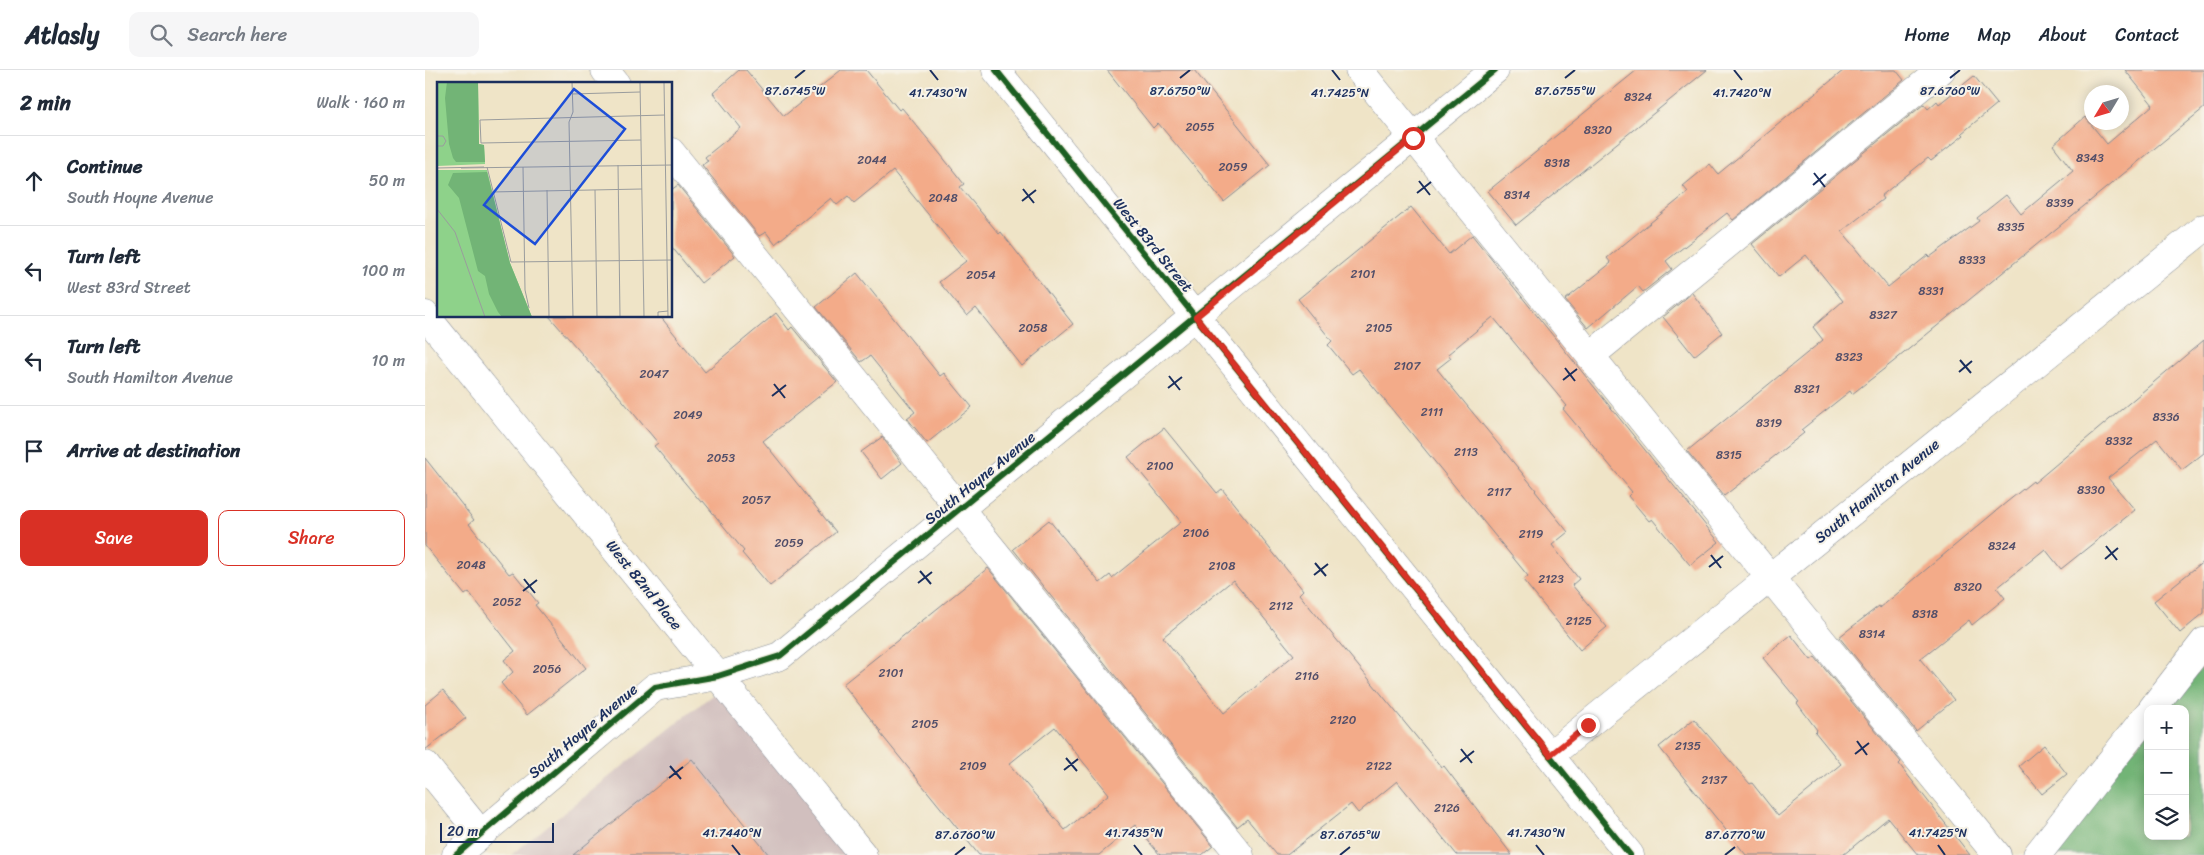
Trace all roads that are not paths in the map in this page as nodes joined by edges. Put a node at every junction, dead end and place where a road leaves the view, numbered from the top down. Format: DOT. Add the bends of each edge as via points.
graph roads {
  1 [pos="605,70"];
  2 [pos="996,70"];
  3 [pos="1359,70"];
  4 [pos="1495,70"];
  5 [pos="1941,70"];
  6 [pos="614,82"];
  7 [pos="1413,138"];
  8 [pos="673,154"];
  9 [pos="2204,228"];
  10 [pos="425,316"];
  11 [pos="1196,317"];
  12 [pos="1590,356"];
  13 [pos="961,509"];
  14 [pos="1770,577"];
  15 [pos="2204,642"];
  16 [pos="718,676"];
  17 [pos="2155,705"];
  18 [pos="2144,719"];
  19 [pos="1550,755"];
  20 [pos="425,765"];
  21 [pos="481,834"];
  22 [pos="456,855"];
  23 [pos="863,855"];
  24 [pos="1240,855"];
  25 [pos="1630,855"];
  26 [pos="1997,855"];
  27 [pos="2037,855"];
  1 -- 6 [label="street"];
  2 -- 11 [label="street, West 83rd Street"];
  3 -- 7 [label="street"];
  4 -- 7 [label="street, South Hoyne Avenue"];
  5 -- 12 [label="street"];
  7 -- 11 [label="street, South Hoyne Avenue"];
  7 -- 12 [label="street"];
  8 -- 13 [label="street"];
  9 -- 14 [label="street, South Hamilton Avenue"];
  10 -- 16 [label="street, West 82nd Place"];
  11 -- 13 [label="street, South Hoyne Avenue"];
  11 -- 19 [label="street, West 83rd Street"];
  12 -- 14 [label="street"];
  13 -- 16 [label="street, South Hoyne Avenue" via="780,656"];
  13 -- 24 [label="street"];
  14 -- 19 [label="street, South Hamilton Avenue"];
  14 -- 26 [label="street"];
  15 -- 17 [label="street"];
  16 -- 21 [label="street, South Hoyne Avenue" via="655,687"];
  16 -- 23 [label="street, West 82nd Place"];
  18 -- 27 [label="street"];
  19 -- 25 [label="street, West 83rd Street"];
  20 -- 21 [label="street"];
  21 -- 22 [label="street, South Hoyne Avenue"];
}
